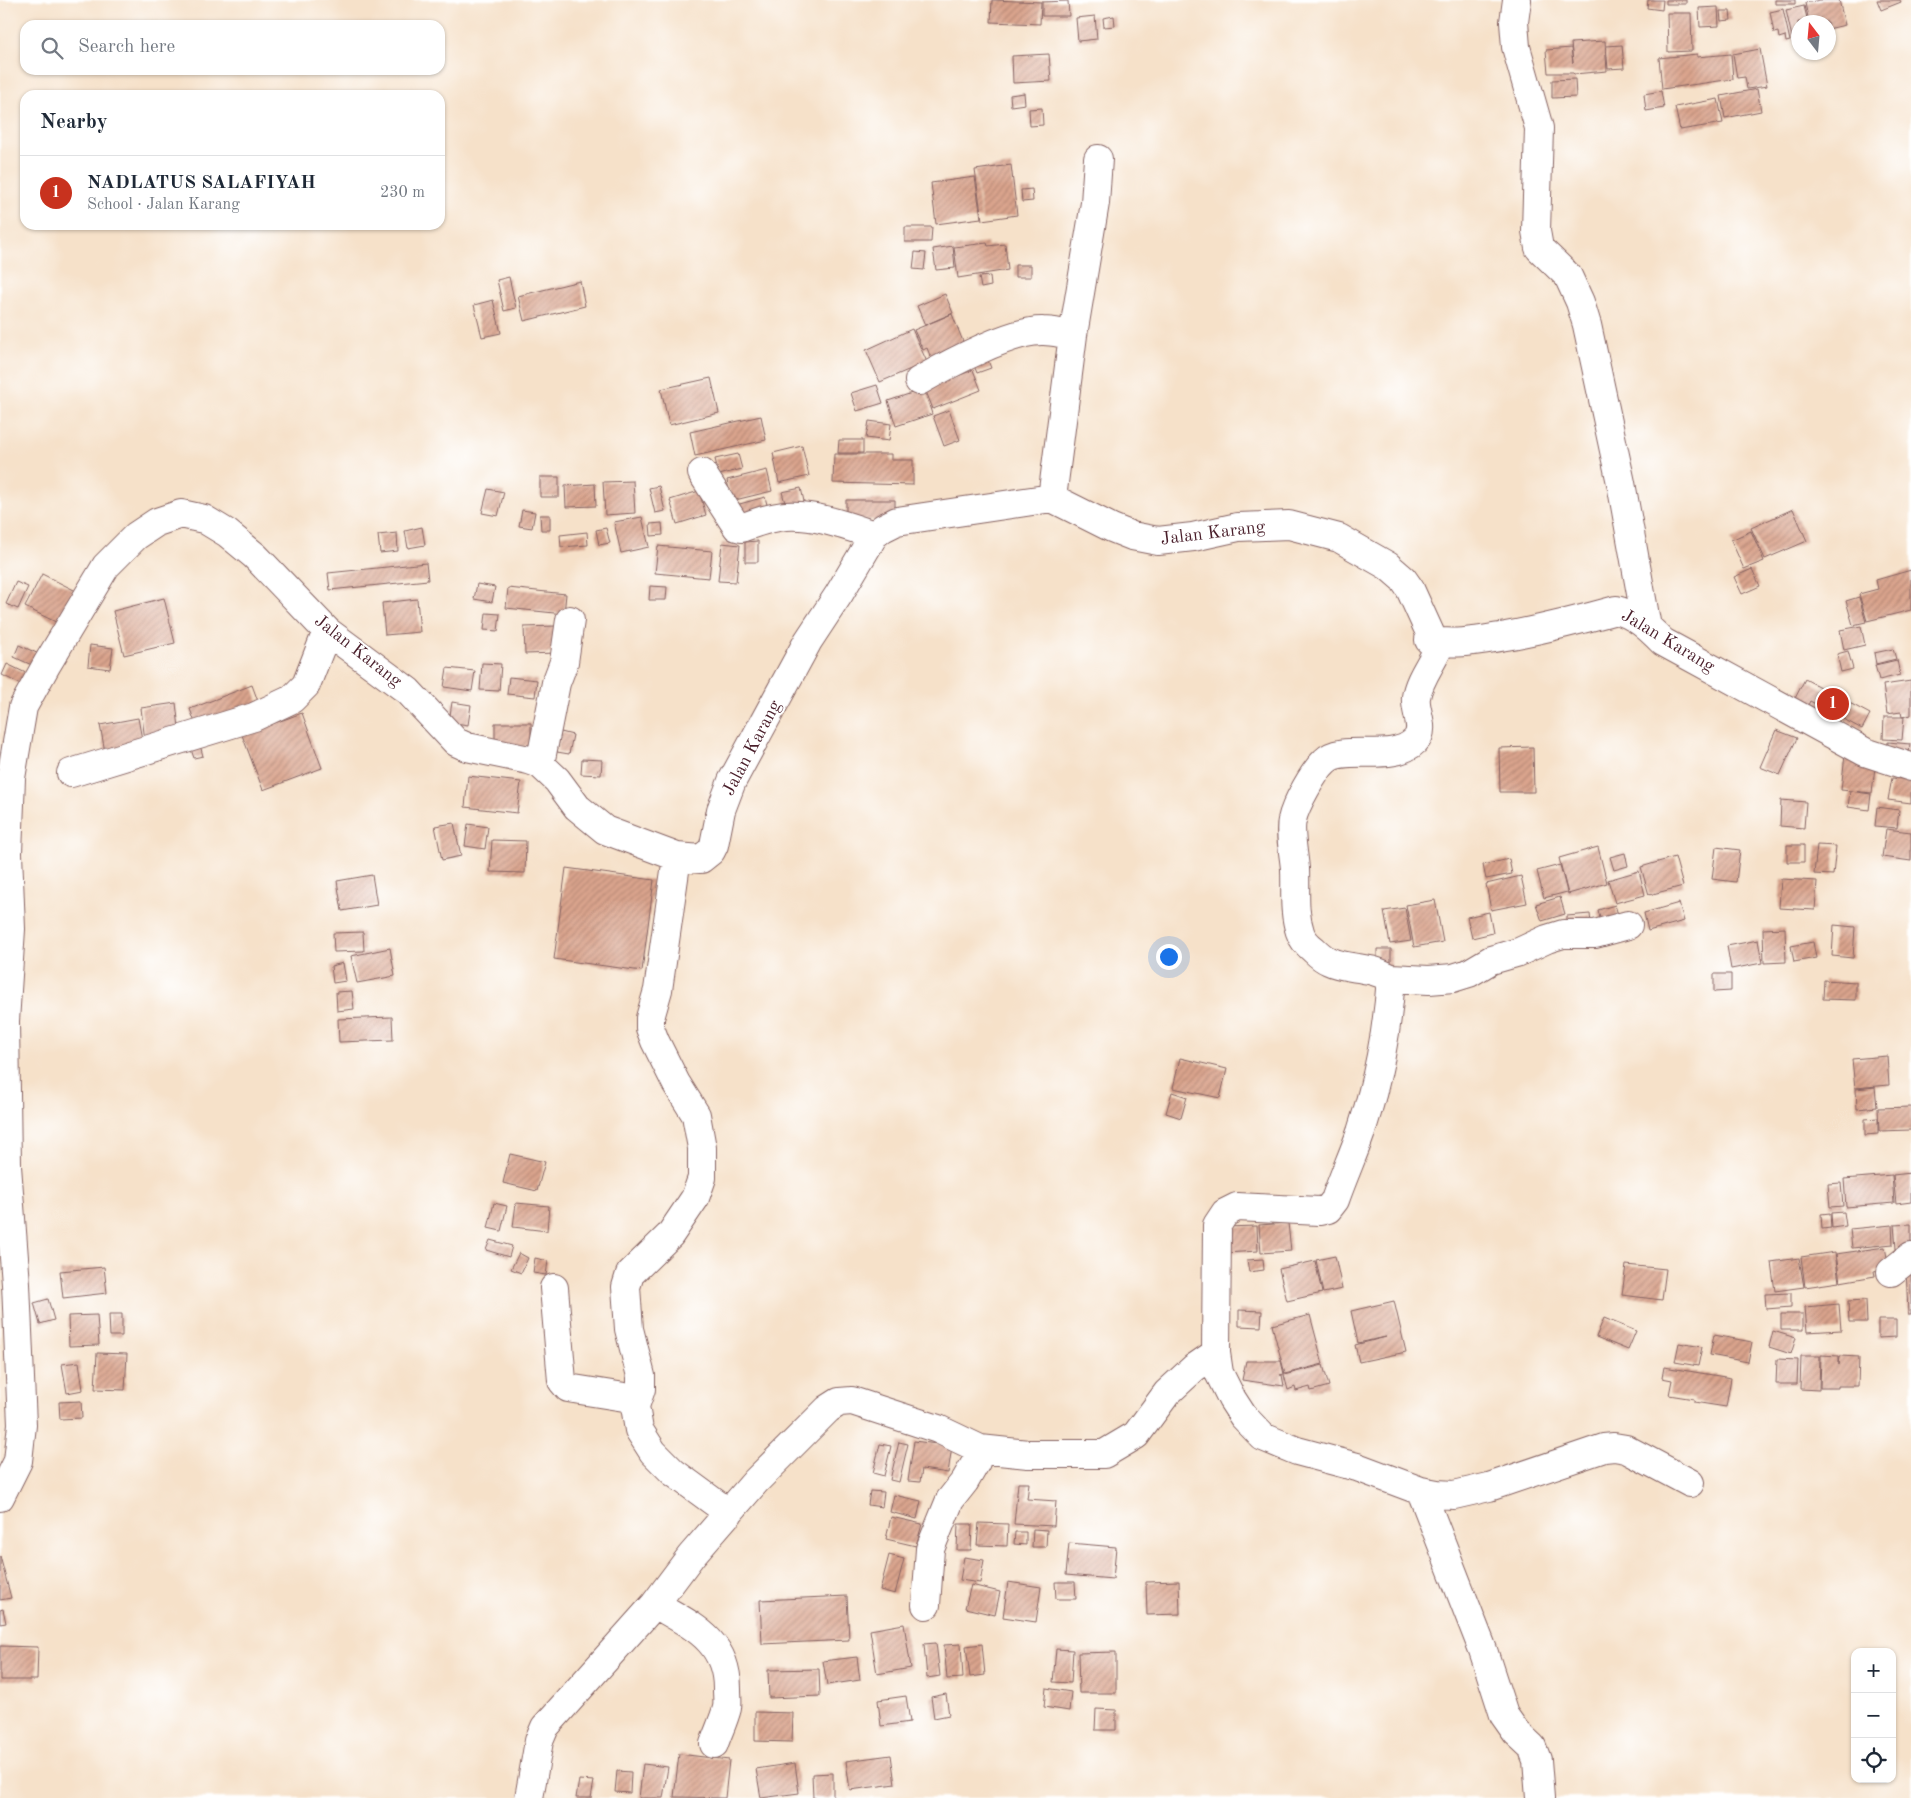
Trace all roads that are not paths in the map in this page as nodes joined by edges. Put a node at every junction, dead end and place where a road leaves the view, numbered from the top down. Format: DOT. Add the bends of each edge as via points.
graph roads {
  1 [pos="1517,0"];
  2 [pos="1098,159"];
  3 [pos="1073,335"];
  4 [pos="919,381"];
  5 [pos="702,473"];
  6 [pos="1052,498"];
  7 [pos="874,536"];
  8 [pos="570,620"];
  9 [pos="1647,627"];
  10 [pos="327,630"];
  11 [pos="1440,642"];
  12 [pos="540,764"];
  13 [pos="1911,768"];
  14 [pos="71,772"];
  15 [pos="677,857"];
  16 [pos="1628,925"];
  17 [pos="1391,978"];
  18 [pos="554,1288"];
  19 [pos="1216,1353"];
  20 [pos="638,1399"];
  21 [pos="980,1449"];
  22 [pos="1690,1483"];
  23 [pos="1421,1491"];
  24 [pos="0,1497"];
  25 [pos="728,1513"];
  26 [pos="655,1604"];
  27 [pos="926,1605"];
  28 [pos="714,1744"];
  29 [pos="528,1798"];
  30 [pos="1540,1798"];
  1 -- 9 [label="street" via="1514,22 1516,47 1539,128 1536,232 1539,248 1568,276 1587,325 1621,483"];
  2 -- 3 [label="street" via="1095,204"];
  3 -- 4 [label="street" via="1041,331 1012,337 948,364"];
  3 -- 6 [label="street"];
  5 -- 7 [label="street" via="737,527 787,516 848,526"];
  6 -- 7 [label="street, Jalan Karang" via="897,521"];
  6 -- 11 [label="street, Jalan Karang" via="1112,528 1158,541 1238,527 1289,525 1339,538 1388,566 1403,579 1430,633 1429,640"];
  7 -- 15 [label="street, Jalan Karang" via="808,641 732,781 711,851 701,859"];
  8 -- 12 [label="street" via="564,662 556,682"];
  9 -- 11 [label="street, Jalan Karang" via="1625,612 1616,610 1548,628 1460,643"];
  9 -- 13 [label="street, Jalan Karang" via="1663,642 1856,748"];
  10 -- 12 [label="street, Jalan Karang" via="408,691 456,742"];
  10 -- 14 [label="street" via="306,685 292,700 254,717"];
  10 -- 24 [label="street, Jalan Karang" via="255,556 204,519 181,514 157,522 136,536 106,566 23,707 11,778 8,853 11,929 5,1021 7,1166 22,1425 18,1462"];
  11 -- 17 [label="street" via="1418,688 1416,700 1420,726 1415,741 1403,749 1341,754 1325,760 1298,801 1292,822 1294,903 1300,935 1329,961 1372,970"];
  12 -- 15 [label="street, Jalan Karang" via="557,780 576,807 605,830"];
  15 -- 20 [label="street" via="650,1028 676,1083 696,1115 702,1148 702,1178 695,1198 670,1235 630,1274 626,1287 629,1329 641,1376"];
  16 -- 17 [label="street" via="1595,934 1564,934 1546,939 1453,978"];
  17 -- 19 [label="street" via="1380,1063 1360,1134 1335,1200 1328,1208 1319,1211 1237,1207 1225,1213 1217,1225"];
  18 -- 20 [label="street" via="562,1381 568,1388"];
  19 -- 21 [label="street" via="1194,1368 1168,1393 1136,1435 1104,1454 1028,1454"];
  19 -- 23 [label="street" via="1219,1373 1232,1400 1263,1437"];
  20 -- 25 [label="street" via="635,1406 639,1430 653,1452 673,1472"];
  21 -- 25 [label="street" via="938,1429 852,1401 839,1402 801,1435"];
  21 -- 27 [label="street" via="965,1481 950,1500 930,1549"];
  22 -- 23 [label="street" via="1626,1449 1614,1447 1490,1487 1454,1495"];
  23 -- 30 [label="street" via="1483,1650 1504,1716 1532,1747 1537,1760"];
  25 -- 26 [label="street"];
  26 -- 28 [label="street" via="698,1630 721,1656 727,1673 728,1706"];
  26 -- 29 [label="street" via="545,1728 539,1741"];
}
